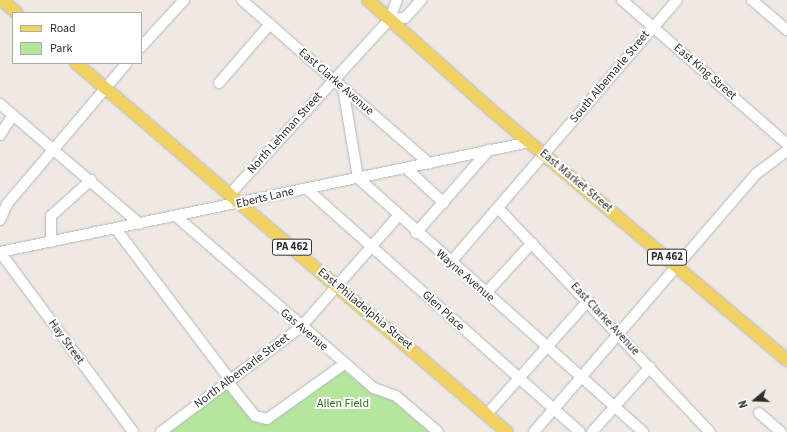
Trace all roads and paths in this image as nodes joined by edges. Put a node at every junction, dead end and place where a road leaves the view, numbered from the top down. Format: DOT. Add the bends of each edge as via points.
graph roads {
  1 [pos="2,0"];
  2 [pos="184,0"];
  3 [pos="242,0"];
  4 [pos="368,0"];
  5 [pos="397,0"];
  6 [pos="421,0"];
  7 [pos="622,0"];
  8 [pos="677,0"];
  9 [pos="752,0"];
  10 [pos="16,12"];
  11 [pos="390,19"];
  12 [pos="270,24"];
  13 [pos="652,26"];
  14 [pos="787,30"];
  15 [pos="142,46"];
  16 [pos="77,64"];
  17 [pos="126,64"];
  18 [pos="334,80"];
  19 [pos="219,83"];
  20 [pos="105,88"];
  21 [pos="343,88"];
  22 [pos="0,104"];
  23 [pos="13,115"];
  24 [pos="0,134"];
  25 [pos="530,142"];
  26 [pos="787,144"];
  27 [pos="55,150"];
  28 [pos="489,150"];
  29 [pos="787,151"];
  30 [pos="545,155"];
  31 [pos="430,164"];
  32 [pos="407,169"];
  33 [pos="358,178"];
  34 [pos="91,180"];
  35 [pos="307,189"];
  36 [pos="230,194"];
  37 [pos="444,203"];
  38 [pos="241,204"];
  39 [pos="498,208"];
  40 [pos="399,215"];
  41 [pos="177,217"];
  42 [pos="0,220"];
  43 [pos="140,224"];
  44 [pos="116,229"];
  45 [pos="416,233"];
  46 [pos="51,242"];
  47 [pos="532,243"];
  48 [pos="0,246"];
  49 [pos="372,246"];
  50 [pos="0,252"];
  51 [pos="450,263"];
  52 [pos="677,264"];
  53 [pos="337,285"];
  54 [pos="486,293"];
  55 [pos="588,301"];
  56 [pos="300,327"];
  57 [pos="619,334"];
  58 [pos="548,348"];
  59 [pos="787,360"];
  60 [pos="344,364"];
  61 [pos="650,367"];
  62 [pos="581,378"];
  63 [pos="228,380"];
  64 [pos="519,381"];
  65 [pos="615,408"];
  66 [pos="553,410"];
  67 [pos="760,413"];
  68 [pos="487,414"];
  69 [pos="133,432"];
  70 [pos="161,432"];
  71 [pos="438,432"];
  72 [pos="508,432"];
  73 [pos="534,432"];
  74 [pos="580,432"];
  75 [pos="592,432"];
  76 [pos="643,432"];
  77 [pos="710,432"];
  78 [pos="781,432"];
  1 -- 10 [label="main road"];
  2 -- 15 [label="street"];
  3 -- 12 [label="street, East Clarke Avenue"];
  4 -- 11 [label="main road, East Market Street / PA 462"];
  5 -- 11 [label="street"];
  6 -- 11 [label="street" via="405,18"];
  7 -- 13 [label="street, East King Street"];
  8 -- 13 [label="street, South Albemarle Street"];
  9 -- 14 [label="street"];
  11 -- 18 [label="street, North Lehman Street"];
  11 -- 25 [label="main road, East Market Street / PA 462"];
  12 -- 18 [label="street, East Clarke Avenue"];
  12 -- 19 [label="street"];
  13 -- 26 [label="street, East King Street"];
  13 -- 30 [label="street, South Albemarle Street"];
  16 -- 20 [label="main road, East Philadelphia Street / PA 462"];
  17 -- 20 [label="street"];
  18 -- 21 [label="street, East Clarke Avenue"];
  18 -- 36 [label="street, North Lehman Street"];
  20 -- 27 [label="street"];
  20 -- 36 [label="main road, East Philadelphia Street / PA 462"];
  21 -- 31 [label="street, East Clarke Avenue"];
  21 -- 33 [label="street"];
  22 -- 23 [label="street"];
  23 -- 24 [label="street"];
  23 -- 27 [label="street"];
  25 -- 28 [label="street, Eberts Lane"];
  25 -- 30 [label="main road, East Market Street / PA 462"];
  27 -- 34 [label="street"];
  27 -- 42 [label="street" via="7,204"];
  28 -- 31 [label="street, Eberts Lane"];
  28 -- 37 [label="street"];
  29 -- 52 [label="street" via="756,174"];
  30 -- 39 [label="street"];
  30 -- 52 [label="main road, East Market Street / PA 462"];
  31 -- 32 [label="street, Eberts Lane"];
  32 -- 33 [label="street, Eberts Lane"];
  32 -- 37 [label="street"];
  33 -- 35 [label="street, Eberts Lane"];
  33 -- 40 [label="street, Wayne Avenue"];
  34 -- 43 [label="street"];
  34 -- 46 [label="street" via="50,216"];
  35 -- 38 [label="street, Eberts Lane"];
  35 -- 49 [label="street, Glen Place"];
  36 -- 38 [label="main road, East Philadelphia Street / PA 462"];
  37 -- 45 [label="street"];
  38 -- 41 [label="street, Eberts Lane"];
  38 -- 53 [label="main road, East Philadelphia Street / PA 462"];
  39 -- 47 [label="street, East Clarke Avenue"];
  39 -- 51 [label="street"];
  40 -- 45 [label="street, Wayne Avenue"];
  40 -- 49 [label="street, North Albemarle Street"];
  41 -- 43 [label="street, Eberts Lane"];
  41 -- 56 [label="street, Gas Avenue"];
  43 -- 44 [label="street, Eberts Lane"];
  44 -- 46 [label="street, Eberts Lane"];
  44 -- 63 [label="street"];
  45 -- 51 [label="street, Wayne Avenue"];
  46 -- 50 [label="street, Eberts Lane"];
  47 -- 54 [label="street"];
  47 -- 55 [label="street, East Clarke Avenue"];
  48 -- 50 [label="street"];
  49 -- 53 [label="street, North Albemarle Street"];
  49 -- 64 [label="street, Glen Place"];
  50 -- 69 [label="street, Hay Street"];
  51 -- 54 [label="street, Wayne Avenue"];
  52 -- 57 [label="street"];
  52 -- 59 [label="main road, East Market Street / PA 462"];
  53 -- 56 [label="street, North Albemarle Street"];
  53 -- 68 [label="main road, East Philadelphia Street / PA 462"];
  54 -- 58 [label="street, Wayne Avenue"];
  55 -- 57 [label="street, East Clarke Avenue"];
  55 -- 58 [label="street"];
  56 -- 60 [label="street, Gas Avenue"];
  56 -- 63 [label="street, North Albemarle Street"];
  57 -- 61 [label="street, East Clarke Avenue"];
  57 -- 62 [label="street"];
  58 -- 62 [label="street, Wayne Avenue"];
  58 -- 64 [label="street"];
  60 -- 63 [label="street" via="267,419 256,416"];
  60 -- 71 [label="street, Gas Avenue" via="374,388 396,396"];
  61 -- 65 [label="street"];
  61 -- 77 [label="street, East Clarke Avenue"];
  62 -- 65 [label="street, Wayne Avenue"];
  62 -- 66 [label="street"];
  63 -- 70 [label="street, North Albemarle Street"];
  64 -- 66 [label="street, Glen Place"];
  64 -- 68 [label="street"];
  65 -- 75 [label="street"];
  65 -- 76 [label="street, Wayne Avenue"];
  66 -- 73 [label="street"];
  66 -- 74 [label="street, Glen Place"];
  67 -- 78 [label="street"];
  68 -- 72 [label="main road, East Philadelphia Street / PA 462"];
}
